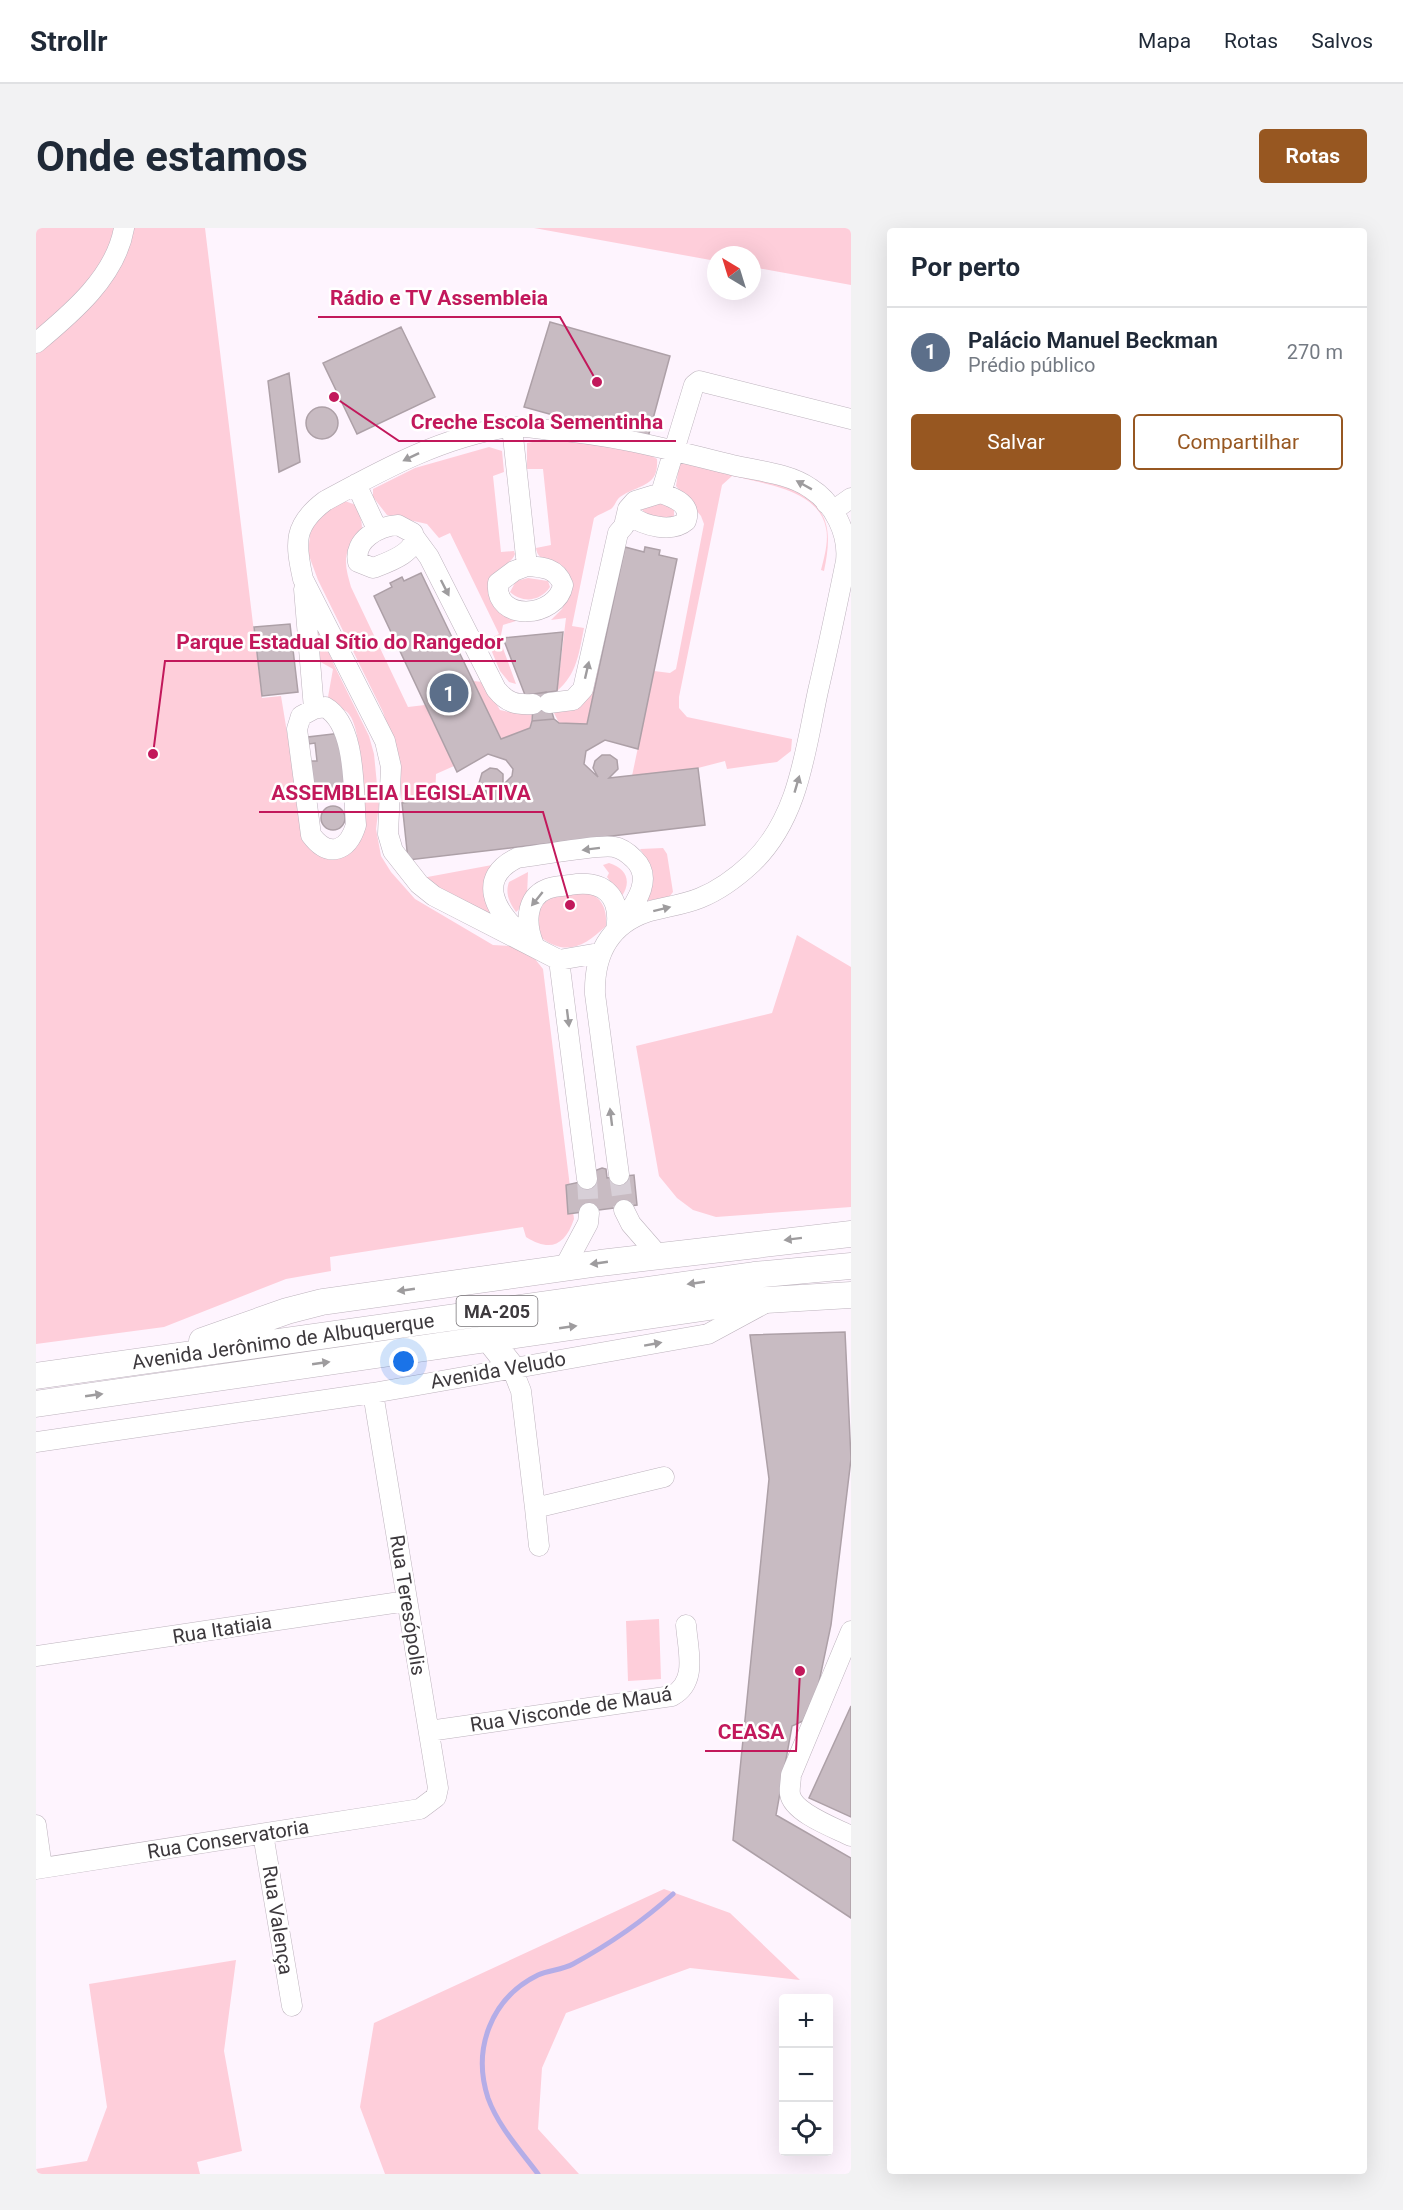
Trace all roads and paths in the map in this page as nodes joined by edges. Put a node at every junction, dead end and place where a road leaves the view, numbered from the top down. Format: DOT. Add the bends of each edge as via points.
graph roads {
  1 [pos="124,228"];
  2 [pos="36,343"];
  3 [pos="851,419"];
  4 [pos="512,427"];
  5 [pos="674,450"];
  6 [pos="356,484"];
  7 [pos="661,493"];
  8 [pos="851,498"];
  9 [pos="826,503"];
  10 [pos="628,509"];
  11 [pos="377,529"];
  12 [pos="415,538"];
  13 [pos="851,540"];
  14 [pos="846,561"];
  15 [pos="527,566"];
  16 [pos="303,579"];
  17 [pos="314,709"];
  18 [pos="616,931"];
  19 [pos="535,947"];
  20 [pos="599,953"];
  21 [pos="559,960"];
  22 [pos="619,1175"];
  23 [pos="587,1179"];
  24 [pos="624,1210"];
  25 [pos="589,1213"];
  26 [pos="851,1234"];
  27 [pos="658,1255"];
  28 [pos="851,1266"];
  29 [pos="564,1268"];
  30 [pos="851,1295"];
  31 [pos="774,1299"];
  32 [pos="851,1307"];
  33 [pos="258,1321"];
  34 [pos="489,1339"];
  35 [pos="241,1347"];
  36 [pos="154,1359"];
  37 [pos="512,1368"];
  38 [pos="263,1371"];
  39 [pos="36,1376"];
  40 [pos="373,1393"];
  41 [pos="36,1404"];
  42 [pos="36,1442"];
  43 [pos="664,1478"];
  44 [pos="535,1508"];
  45 [pos="539,1546"];
  46 [pos="407,1601"];
  47 [pos="686,1625"];
  48 [pos="851,1631"];
  49 [pos="36,1656"];
  50 [pos="429,1731"];
  51 [pos="420,1809"];
  52 [pos="36,1825"];
  53 [pos="264,1834"];
  54 [pos="851,1836"];
  55 [pos="39,1869"];
  56 [pos="292,2006"];
  1 -- 2 [label="street" via="114,257 100,280"];
  3 -- 5 [label="street" via="699,381 694,385"];
  4 -- 5 [label="street" via="583,431"];
  4 -- 6 [label="street, one-way" via="462,437 417,453"];
  4 -- 15 [label="street"];
  5 -- 7 [label="street"];
  9 -- 5 [label="street, one-way" via="797,481"];
  6 -- 11 [label="street"];
  6 -- 16 [label="street" via="312,510 303,523 297,545"];
  7 -- 10 [label="street" via="635,501"];
  7 -- 10 [label="street" via="685,506 688,517 682,525 651,525 637,520"];
  8 -- 9 [label="street" via="834,510"];
  9 -- 14 [label="street" via="842,527"];
  12 -- 10 [label="street, one-way" via="429,557 502,696 517,705 573,700 583,689 618,533"];
  11 -- 12 [label="street" via="398,525 409,529"];
  11 -- 12 [label="street" via="359,549 357,556 362,566 373,568 393,560 412,547"];
  13 -- 14 [label="street"];
  18 -- 14 [label="street, one-way" via="645,913 718,890 752,863 779,830 802,768"];
  16 -- 17 [label="street"];
  16 -- 19 [label="street" via="385,741 391,767 388,834 393,851 405,869 435,896"];
  17 -- 17 [label="street" via="297,722 311,835 334,850 352,839 356,825 348,740 333,712 325,707"];
  18 -- 19 [label="street, one-way" via="614,902 603,886 587,882 545,889 531,905 527,923"];
  18 -- 19 [label="street, one-way" via="642,891 643,875 628,854 613,847 517,858 498,872 493,884 498,910"];
  18 -- 20 [label="street"];
  19 -- 21 [label="street"];
  20 -- 21 [label="street"];
  22 -- 20 [label="street, one-way" via="595,994"];
  21 -- 23 [label="street, one-way"];
  24 -- 27 [label="street"];
  25 -- 29 [label="street" via="588,1223"];
  26 -- 27 [label="main road, one-way"];
  27 -- 29 [label="main road, one-way"];
  28 -- 35 [label="main road, Avenida Jerônimo de Albuquerque / MA-205, one-way" via="753,1275"];
  29 -- 33 [label="main road, one-way" via="322,1302"];
  30 -- 31 [label="main road, Avenida Jerônimo de Albuquerque / MA-205"];
  31 -- 32 [label="main road, Avenida Jerônimo de Albuquerque"];
  34 -- 31 [label="main road, Avenida Jerônimo de Albuquerque / MA-205, one-way"];
  37 -- 31 [label="street, Avenida Veludo, one-way" via="708,1334"];
  33 -- 35 [label="main road" via="246,1332"];
  33 -- 36 [label="main road"];
  34 -- 37 [label="main road"];
  38 -- 34 [label="main road, Avenida Jerônimo de Albuquerque / MA-205, one-way"];
  35 -- 36 [label="main road, Avenida Jerônimo de Albuquerque / MA-205"];
  35 -- 38 [label="main road" via="250,1364"];
  36 -- 39 [label="main road, Avenida Jerônimo de Albuquerque / MA-205"];
  37 -- 40 [label="street, Avenida Veludo"];
  37 -- 44 [label="street" via="521,1391"];
  41 -- 38 [label="main road, Avenida Jerônimo de Albuquerque / MA-205, one-way"];
  40 -- 42 [label="street, Avenida Veludo"];
  40 -- 46 [label="street, Rua Teresópolis"];
  43 -- 44 [label="street"];
  44 -- 45 [label="street"];
  46 -- 49 [label="street, Rua Itatiaia"];
  46 -- 50 [label="street, Rua Teresópolis"];
  47 -- 50 [label="street, Rua Visconde de Mauá" via="689,1676 686,1686 672,1696"];
  48 -- 54 [label="street" via="791,1775 790,1795 810,1816"];
  50 -- 51 [label="street, Rua Teresópolis" via="438,1788 436,1797"];
  51 -- 53 [label="street, Rua Conservatoria"];
  52 -- 55 [label="street"];
  53 -- 55 [label="street, Rua Conservatoria"];
  53 -- 56 [label="street, Rua Valença"];
}
